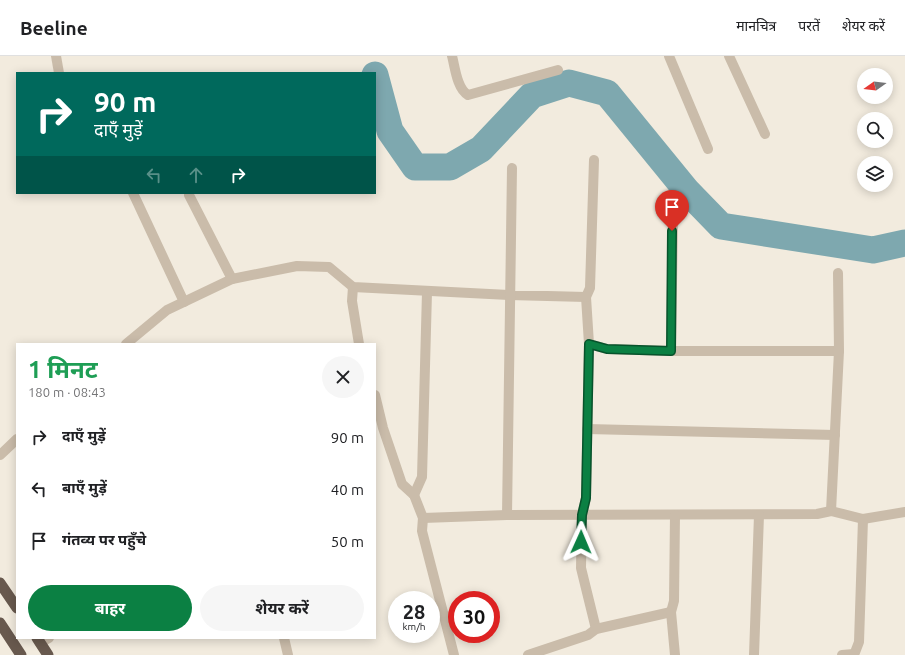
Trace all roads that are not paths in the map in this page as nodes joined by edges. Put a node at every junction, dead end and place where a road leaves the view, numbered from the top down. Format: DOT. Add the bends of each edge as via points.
graph roads {
  1 [pos="56,56"];
  2 [pos="452,56"];
  3 [pos="669,56"];
  4 [pos="729,56"];
  5 [pos="558,70"];
  6 [pos="59,72"];
  7 [pos="765,134"];
  8 [pos="708,149"];
  9 [pos="594,160"];
  10 [pos="512,168"];
  11 [pos="133,194"];
  12 [pos="189,195"];
  13 [pos="673,216"];
  14 [pos="838,273"];
  15 [pos="232,279"];
  16 [pos="353,287"];
  17 [pos="427,292"];
  18 [pos="509,295"];
  19 [pos="586,297"];
  20 [pos="184,302"];
  21 [pos="132,342"];
  22 [pos="359,343"];
  23 [pos="589,344"];
  24 [pos="671,351"];
  25 [pos="839,351"];
  26 [pos="376,399"];
  27 [pos="587,429"];
  28 [pos="836,435"];
  29 [pos="16,441"];
  30 [pos="0,455"];
  31 [pos="414,494"];
  32 [pos="831,511"];
  33 [pos="905,512"];
  34 [pos="507,515"];
  35 [pos="582,515"];
  36 [pos="675,515"];
  37 [pos="759,515"];
  38 [pos="423,518"];
  39 [pos="863,520"];
  40 [pos="0,583"];
  41 [pos="16,607"];
  42 [pos="671,612"];
  43 [pos="0,623"];
  44 [pos="596,629"];
  45 [pos="284,639"];
  46 [pos="42,640"];
  47 [pos="21,655"];
  48 [pos="48,655"];
  49 [pos="288,655"];
  50 [pos="454,655"];
  51 [pos="528,655"];
  52 [pos="675,655"];
  53 [pos="754,655"];
  54 [pos="842,655"];
  55 [pos="854,655"];
  1 -- 6 [label="street"];
  2 -- 5 [label="street" via="461,87 468,95"];
  3 -- 8 [label="street"];
  4 -- 7 [label="street"];
  9 -- 19 [label="street" via="590,288"];
  10 -- 18 [label="street"];
  11 -- 20 [label="street"];
  12 -- 15 [label="street"];
  13 -- 24 [label="street"];
  14 -- 25 [label="street"];
  15 -- 16 [label="street" via="297,266 329,267"];
  15 -- 20 [label="street"];
  16 -- 17 [label="street"];
  16 -- 22 [label="street" via="352,301"];
  17 -- 18 [label="street"];
  17 -- 31 [label="street" via="422,477"];
  18 -- 19 [label="street"];
  18 -- 34 [label="street"];
  19 -- 23 [label="street"];
  20 -- 21 [label="street" via="167,310"];
  23 -- 24 [label="street" via="607,349"];
  23 -- 27 [label="street"];
  24 -- 25 [label="street"];
  25 -- 28 [label="street"];
  26 -- 31 [label="street" via="402,484"];
  27 -- 28 [label="street"];
  27 -- 35 [label="street" via="586,498"];
  28 -- 32 [label="street"];
  29 -- 30 [label="street"];
  31 -- 38 [label="street"];
  32 -- 37 [label="street" via="817,514"];
  32 -- 39 [label="street"];
  33 -- 39 [label="street"];
  34 -- 35 [label="street"];
  34 -- 38 [label="street"];
  35 -- 36 [label="street"];
  35 -- 44 [label="street" via="581,568"];
  36 -- 37 [label="street"];
  36 -- 42 [label="street" via="674,601"];
  37 -- 53 [label="street"];
  38 -- 50 [label="street" via="422,531"];
  39 -- 55 [label="street" via="859,642"];
  40 -- 41 [label="highway"];
  42 -- 44 [label="street"];
  42 -- 52 [label="street"];
  43 -- 47 [label="highway"];
  44 -- 51 [label="street" via="588,635"];
  45 -- 49 [label="street"];
  46 -- 48 [label="highway"];
  54 -- 55 [label="street"];
}
